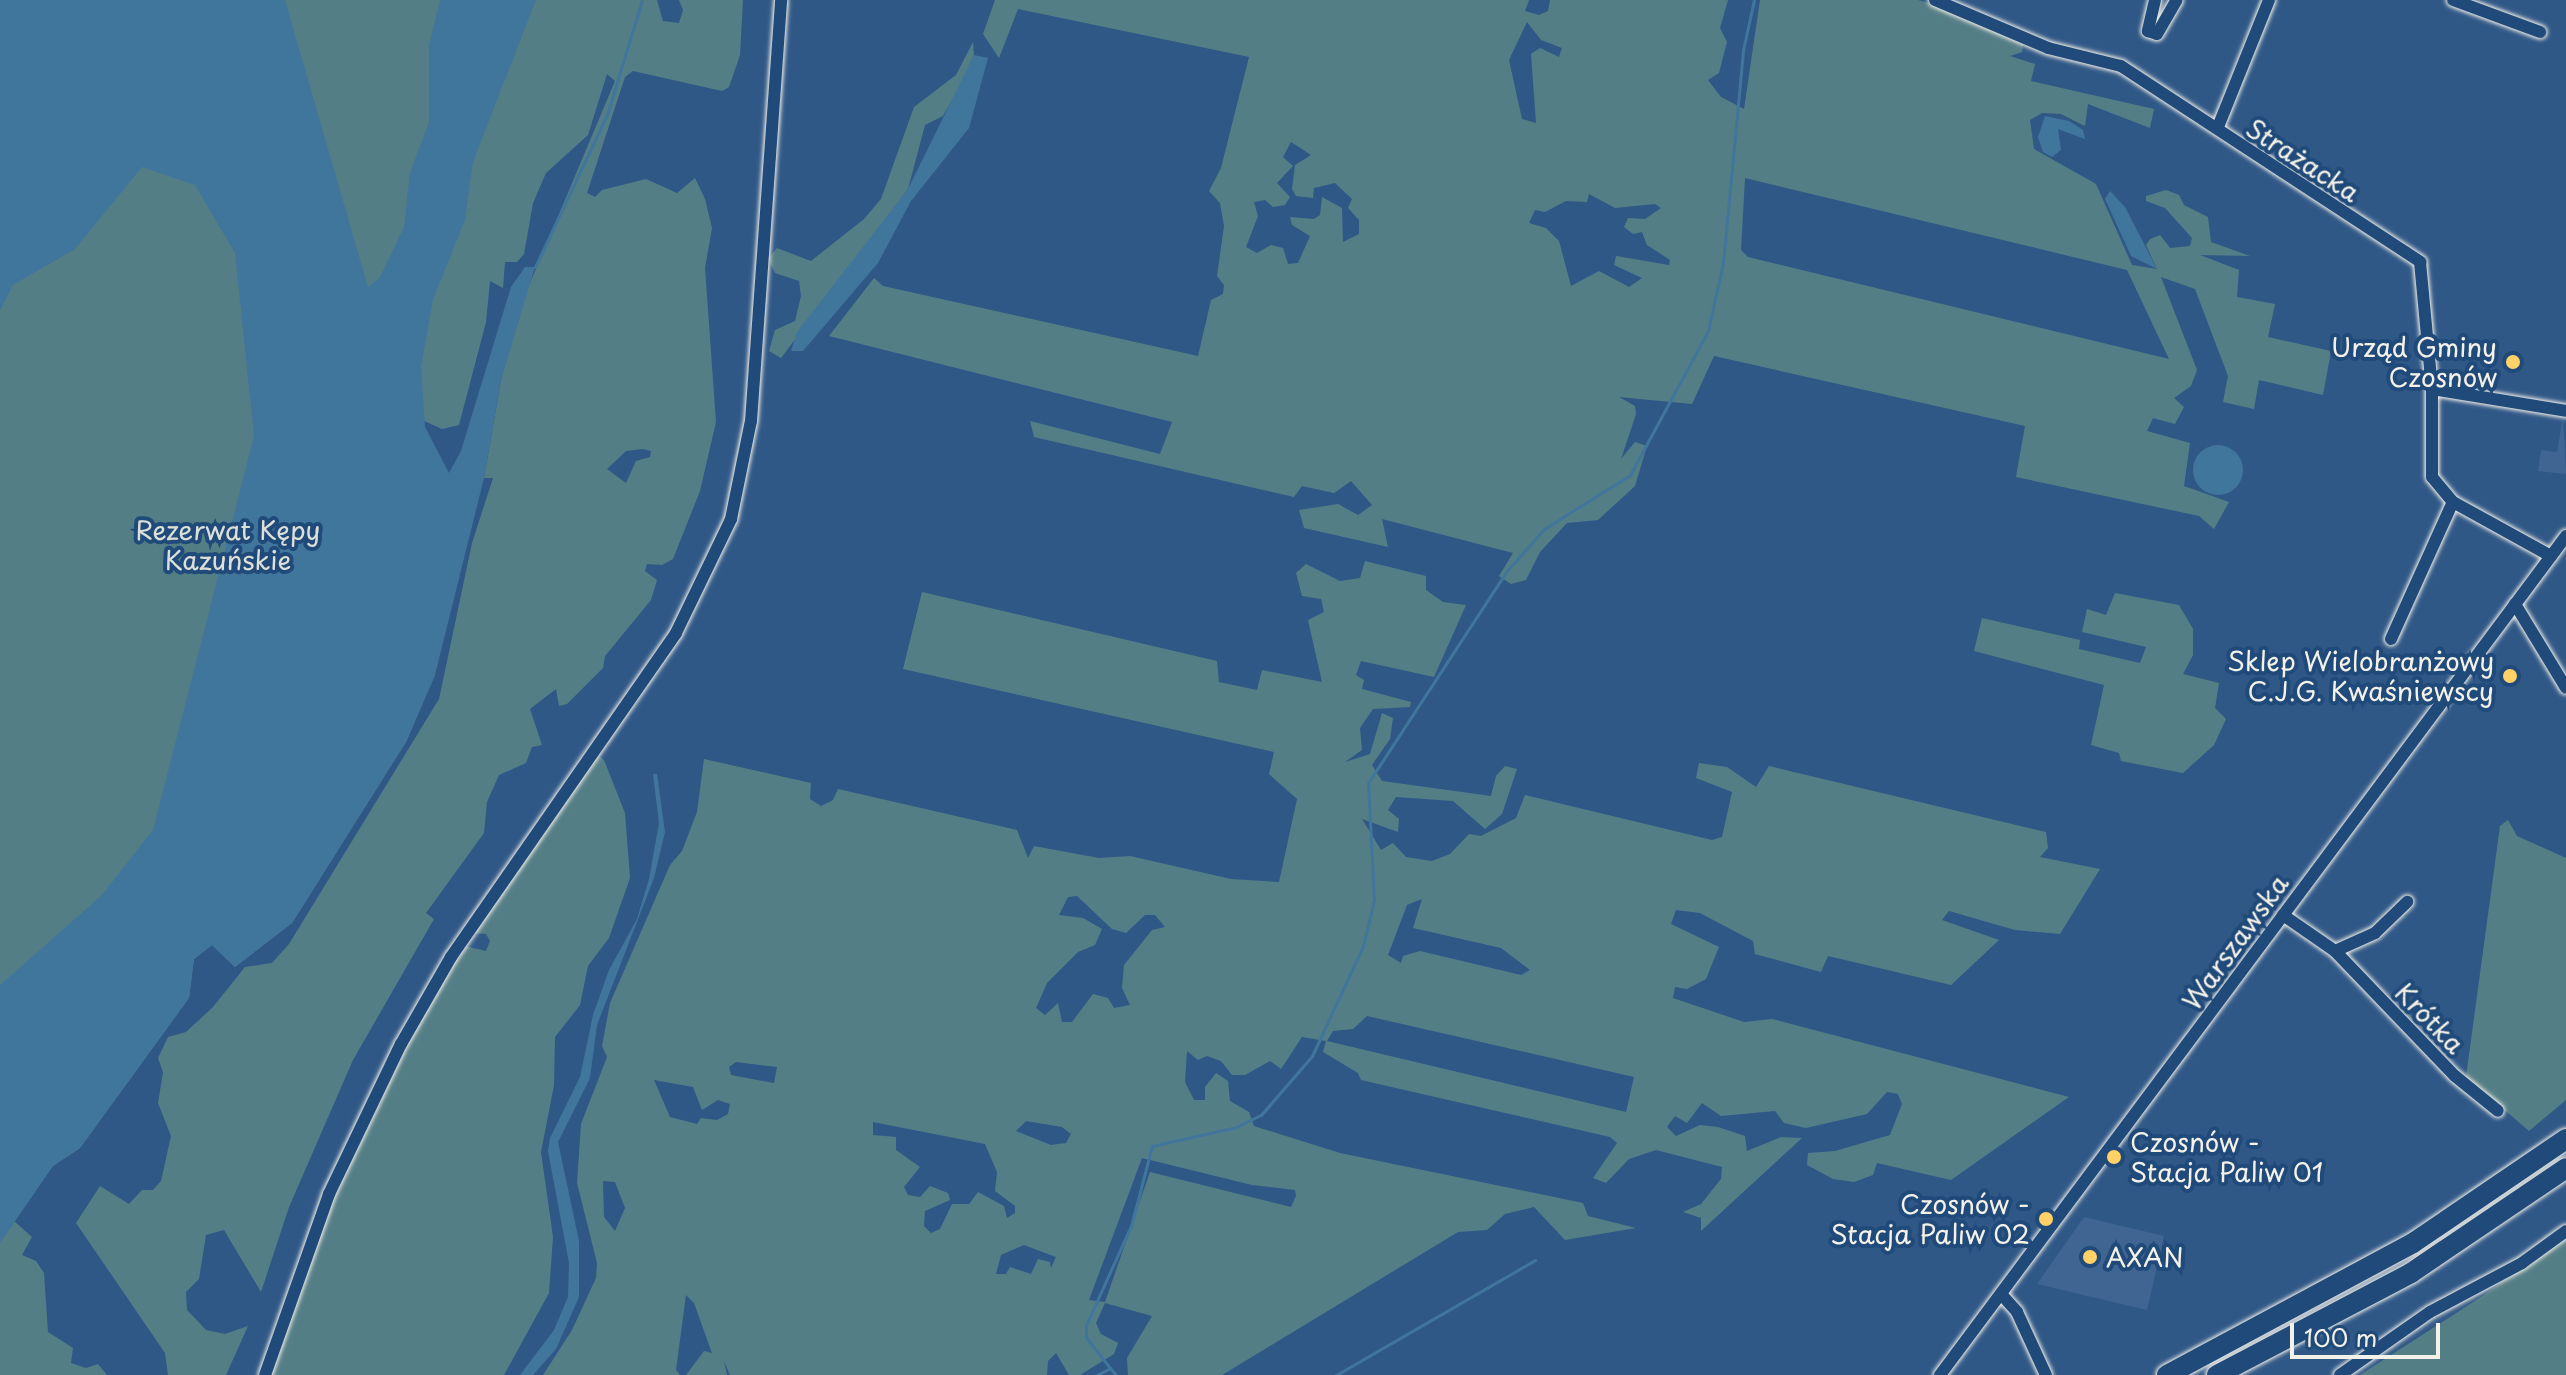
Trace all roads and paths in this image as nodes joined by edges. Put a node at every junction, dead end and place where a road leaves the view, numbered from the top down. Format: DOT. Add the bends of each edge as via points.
graph roads {
  1 [pos="781,0"];
  2 [pos="1935,0"];
  3 [pos="2155,0"];
  4 [pos="2177,0"];
  5 [pos="2269,0"];
  6 [pos="2453,0"];
  7 [pos="2540,32"];
  8 [pos="2218,127"];
  9 [pos="2432,389"];
  10 [pos="2566,411"];
  11 [pos="2453,502"];
  12 [pos="2566,536"];
  13 [pos="2551,556"];
  14 [pos="2515,604"];
  15 [pos="2391,639"];
  16 [pos="2566,688"];
  17 [pos="2407,902"];
  18 [pos="2283,915"];
  19 [pos="2335,951"];
  20 [pos="2498,1111"];
  21 [pos="2566,1139"];
  22 [pos="2566,1168"];
  23 [pos="2566,1231"];
  24 [pos="2001,1294"];
  25 [pos="265,1375"];
  26 [pos="1940,1375"];
  27 [pos="2046,1375"];
  28 [pos="2167,1375"];
  29 [pos="2217,1375"];
  30 [pos="2340,1375"];
  1 -- 25 [label="street" via="751,421 731,519 676,633 451,957 401,1044 329,1194"];
  2 -- 8 [label="street, Strażacka" via="2048,48 2121,66"];
  3 -- 4 [label="street" via="2148,31 2157,34"];
  5 -- 8 [label="street"];
  6 -- 7 [label="street"];
  8 -- 9 [label="street, Strażacka" via="2420,262"];
  9 -- 10 [label="street"];
  9 -- 11 [label="street, Strażacka" via="2432,477"];
  11 -- 13 [label="street, Strażacka"];
  11 -- 15 [label="street"];
  12 -- 13 [label="street, Warszawska"];
  13 -- 14 [label="street, Warszawska"];
  14 -- 16 [label="street"];
  14 -- 18 [label="street, Warszawska"];
  17 -- 19 [label="street" via="2375,933"];
  18 -- 19 [label="street, Krótka"];
  18 -- 24 [label="street, Warszawska"];
  19 -- 20 [label="street, Krótka" via="2455,1076"];
  21 -- 28 [label="highway" via="2413,1243"];
  22 -- 29 [label="highway" via="2411,1273"];
  23 -- 30 [label="street" via="2522,1263 2430,1312"];
  24 -- 26 [label="street, Warszawska"];
  24 -- 27 [label="street" via="2017,1312"];
}
